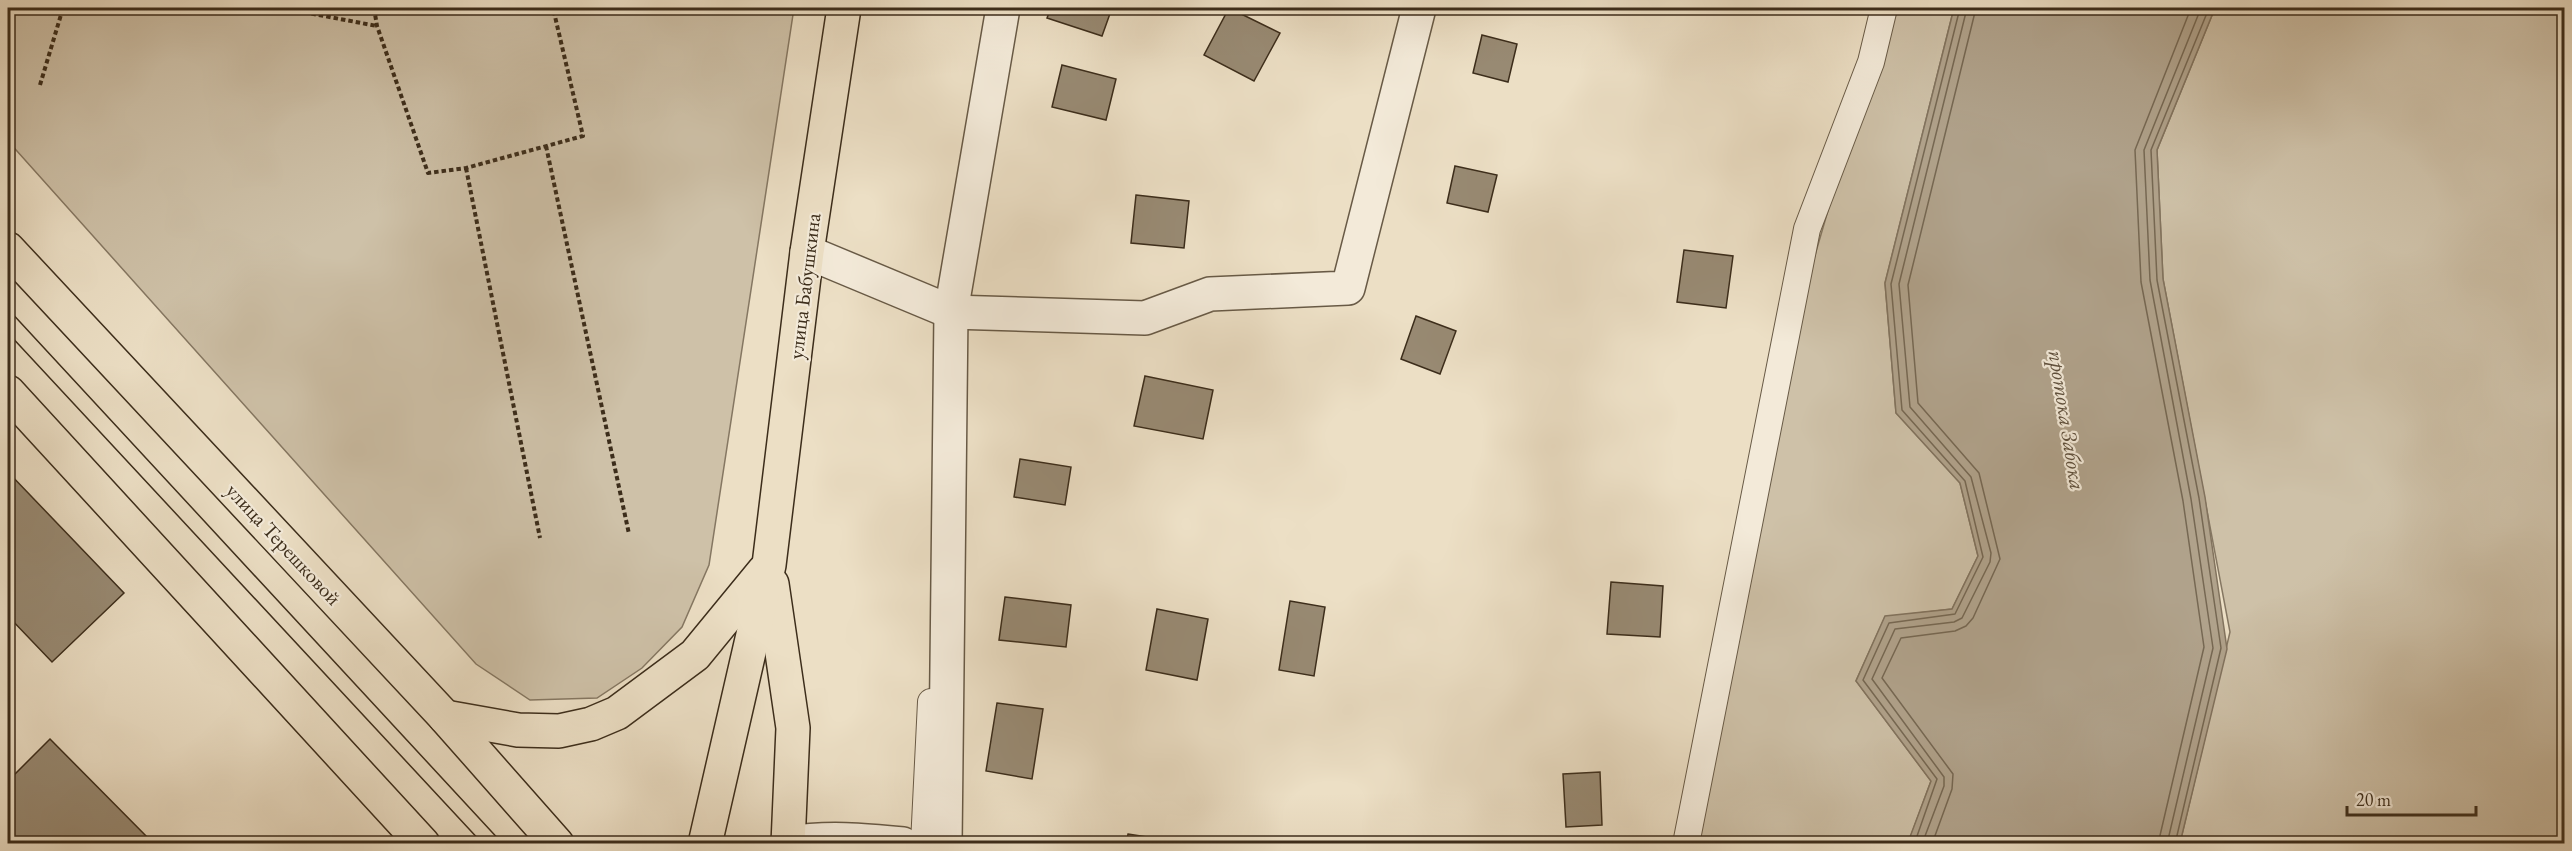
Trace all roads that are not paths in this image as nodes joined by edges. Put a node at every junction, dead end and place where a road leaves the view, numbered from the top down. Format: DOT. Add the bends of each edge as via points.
graph roads {
  1 [pos="844,8"];
  2 [pos="1003,8"];
  3 [pos="1419,8"];
  4 [pos="1884,8"];
  5 [pos="8,249"];
  6 [pos="807,252"];
  7 [pos="951,324"];
  8 [pos="8,392"];
  9 [pos="769,565"];
  10 [pos="445,717"];
  11 [pos="423,843"];
  12 [pos="557,843"];
  13 [pos="705,843"];
  14 [pos="787,843"];
  15 [pos="903,843"];
  16 [pos="924,843"];
  17 [pos="943,843"];
  18 [pos="1686,843"];
  1 -- 6 [label="main road, улица Бабушкина"];
  2 -- 7 [label="street"];
  3 -- 7 [label="street" via="1348,288 1210,294 1145,318"];
  4 -- 18 [label="lane" via="1871,62 1807,229"];
  5 -- 10 [label="main road, улица Терешковой"];
  6 -- 7 [label="street"];
  6 -- 9 [label="main road, улица Бабушкина"];
  7 -- 16 [label="lane"];
  7 -- 17 [label="street"];
  8 -- 11 [label="main road"];
  9 -- 10 [label="main road" via="695,655 617,713 591,724 560,730 518,730"];
  9 -- 13 [label="main road, улица Бабушкина"];
  9 -- 14 [label="main road, улица Бабушкина" via="793,728"];
  10 -- 12 [label="main road, улица Терешковой"];
  14 -- 15 [label="street" via="851,839"];
}
